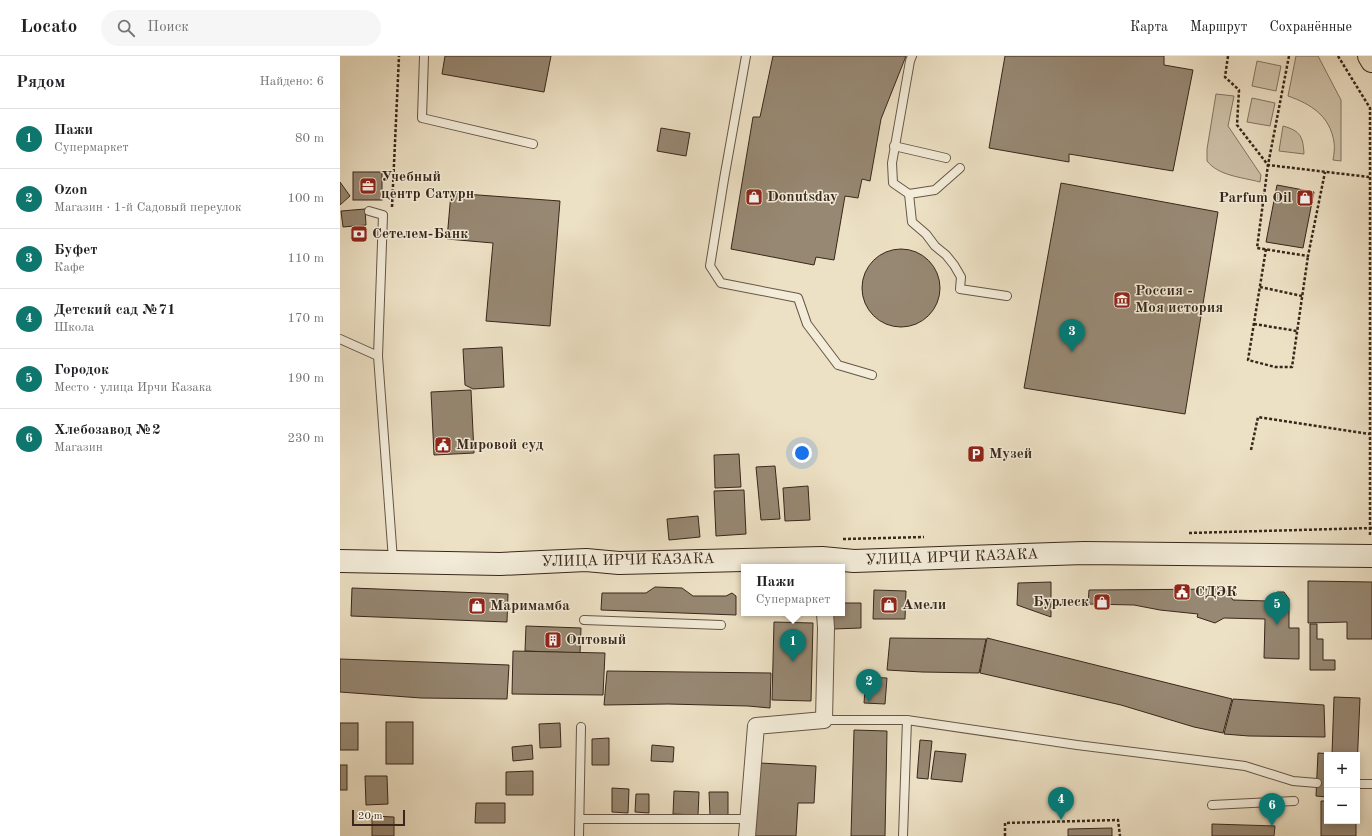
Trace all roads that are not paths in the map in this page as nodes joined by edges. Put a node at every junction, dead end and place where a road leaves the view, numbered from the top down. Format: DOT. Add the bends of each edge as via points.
graph roads {
  1 [pos="424,56"];
  2 [pos="746,56"];
  3 [pos="912,56"];
  4 [pos="1369,56"];
  5 [pos="1372,61"];
  6 [pos="533,144"];
  7 [pos="894,146"];
  8 [pos="946,158"];
  9 [pos="960,168"];
  10 [pos="909,194"];
  11 [pos="370,211"];
  12 [pos="1007,296"];
  13 [pos="340,339"];
  14 [pos="378,356"];
  15 [pos="872,375"];
  16 [pos="1371,556"];
  17 [pos="340,561"];
  18 [pos="394,563"];
  19 [pos="822,563"];
  20 [pos="825,616"];
  21 [pos="584,620"];
  22 [pos="721,625"];
  23 [pos="824,720"];
  24 [pos="907,720"];
  25 [pos="581,727"];
  26 [pos="1317,783"];
  27 [pos="1360,784"];
  28 [pos="1372,784"];
  29 [pos="1294,801"];
  30 [pos="1212,805"];
  31 [pos="580,819"];
  32 [pos="748,819"];
  33 [pos="579,836"];
  34 [pos="747,836"];
  35 [pos="903,836"];
  1 -- 6 [label="lane" via="422,118"];
  2 -- 15 [label="lane" via="710,266 721,283 798,298 807,324 838,365"];
  3 -- 7 [label="lane"];
  4 -- 5 [label="main road"];
  7 -- 8 [label="lane"];
  7 -- 10 [label="lane" via="893,183"];
  9 -- 10 [label="lane" via="935,190"];
  10 -- 12 [label="lane" via="912,222 954,265 961,277 960,289"];
  11 -- 14 [label="lane" via="383,216"];
  13 -- 14 [label="lane"];
  14 -- 18 [label="lane"];
  16 -- 19 [label="main road, УЛИЦА ИРЧИ КАЗАКА" via="1084,552"];
  17 -- 18 [label="main road, УЛИЦА ИРЧИ КАЗАКА"];
  18 -- 19 [label="main road, УЛИЦА ИРЧИ КАЗАКА" via="500,564 586,560"];
  20 -- 23 [label="street"];
  21 -- 22 [label="lane"];
  23 -- 24 [label="lane"];
  23 -- 32 [label="street" via="756,726"];
  24 -- 26 [label="lane" via="1245,766 1293,781"];
  24 -- 35 [label="lane"];
  25 -- 31 [label="lane"];
  27 -- 28 [label="lane"];
  29 -- 30 [label="lane"];
  31 -- 32 [label="lane"];
  31 -- 33 [label="lane"];
  32 -- 34 [label="street"];
}
